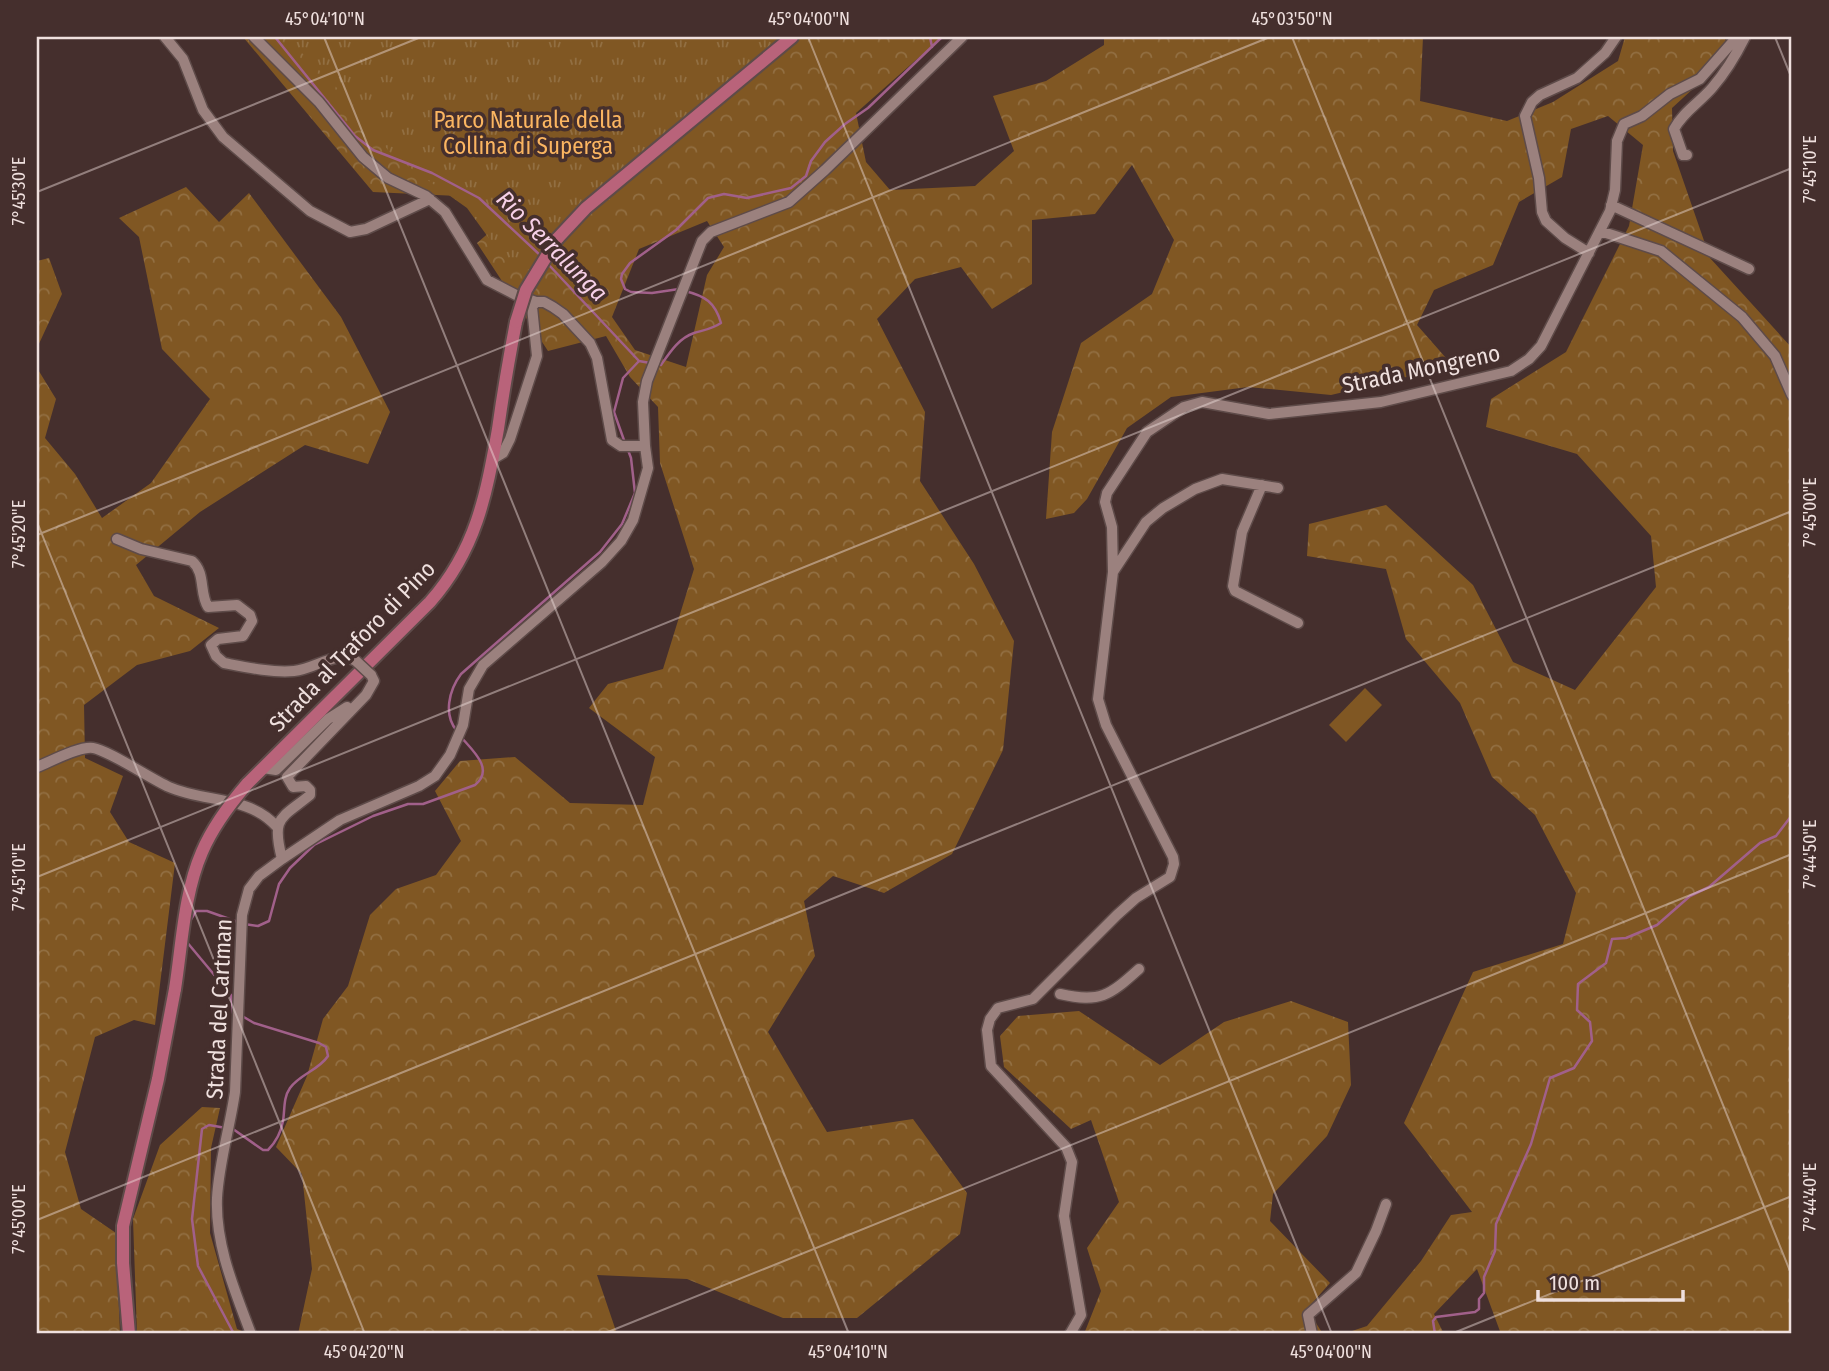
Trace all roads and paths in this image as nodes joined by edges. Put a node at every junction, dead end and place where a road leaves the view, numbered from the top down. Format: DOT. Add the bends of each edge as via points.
graph roads {
  1 [pos="165,37"];
  2 [pos="254,37"];
  3 [pos="792,37"];
  4 [pos="962,37"];
  5 [pos="1616,37"];
  6 [pos="1737,37"];
  7 [pos="1745,37"];
  8 [pos="1687,155"];
  9 [pos="430,199"];
  10 [pos="1611,205"];
  11 [pos="1600,231"];
  12 [pos="1589,253"];
  13 [pos="1748,269"];
  14 [pos="536,302"];
  15 [pos="1792,395"];
  16 [pos="645,446"];
  17 [pos="492,459"];
  18 [pos="1262,485"];
  19 [pos="1278,488"];
  20 [pos="117,539"];
  21 [pos="1113,572"];
  22 [pos="1297,624"];
  23 [pos="366,695"];
  24 [pos="37,767"];
  25 [pos="263,768"];
  26 [pos="277,827"];
  27 [pos="282,859"];
  28 [pos="1139,969"];
  29 [pos="1040,991"];
  30 [pos="1386,1204"];
  31 [pos="129,1334"];
  32 [pos="251,1334"];
  33 [pos="1070,1334"];
  34 [pos="1312,1334"];
  1 -- 9 [label="street" via="183,59 203,110 223,137 310,211 350,232"];
  2 -- 9 [label="street" via="319,102 362,157 388,178"];
  3 -- 17 [label="main road, Strada al Traforo di Pino, bridge" via="586,208 557,239 526,290 516,323"];
  4 -- 16 [label="street, Strada del Cartman" via="789,202 711,232 702,241 650,373 643,402"];
  5 -- 12 [label="street" via="1577,78 1540,95 1525,116 1546,221"];
  6 -- 10 [label="street, Strada Mongreno" via="1700,79 1624,124 1617,141"];
  7 -- 8 [label="street" via="1711,90 1674,129 1683,155"];
  9 -- 14 [label="street" via="445,212 487,280"];
  10 -- 11 [label="street, Strada Mongreno"];
  10 -- 13 [label="street"];
  11 -- 12 [label="street, Strada Mongreno"];
  11 -- 15 [label="street" via="1661,251 1742,317 1775,356"];
  12 -- 21 [label="street, Strada Mongreno" via="1541,346 1511,372 1381,402 1269,414 1202,402 1184,407 1147,432 1107,492"];
  14 -- 16 [label="street" via="563,314 590,343 597,358 612,440 621,446"];
  14 -- 17 [label="street" via="532,307 537,356 510,439 503,453"];
  16 -- 27 [label="street, Strada del Cartman" via="648,468 634,520 621,541 483,665 469,689 463,724 450,755 435,776 340,820"];
  17 -- 25 [label="main road, Strada al Traforo di Pino" via="480,515 446,584"];
  18 -- 19 [label="street"];
  18 -- 21 [label="street" via="1222,479 1195,489 1146,522"];
  18 -- 22 [label="street" via="1242,532 1233,586"];
  20 -- 23 [label="street, bridge" via="192,561 200,572 206,605 237,605 251,617 243,636 214,641 213,649 224,663 293,671 348,656 374,681"];
  21 -- 29 [label="street, Strada Mongreno" via="1098,687 1101,715 1174,864 1165,882 1136,898"];
  23 -- 25 [label="street" via="328,719 276,770"];
  23 -- 26 [label="street" via="289,772 290,785 306,786 310,795 280,818"];
  24 -- 26 [label="street" via="92,748 171,788 244,805"];
  25 -- 31 [label="main road, Strada al Traforo di Pino, bridge" via="224,811 202,852 189,898 159,1079 123,1226"];
  26 -- 27 [label="street"];
  27 -- 32 [label="street, Strada del Cartman" via="249,889 242,915 232,1118 217,1199 230,1276"];
  28 -- 29 [label="street" via="1107,996 1084,999"];
  29 -- 33 [label="street, Strada Mongreno" via="1033,999 998,1008 987,1030 991,1066 1066,1147 1072,1162 1064,1216 1081,1315"];
  30 -- 34 [label="street" via="1356,1273 1308,1315"];
}
